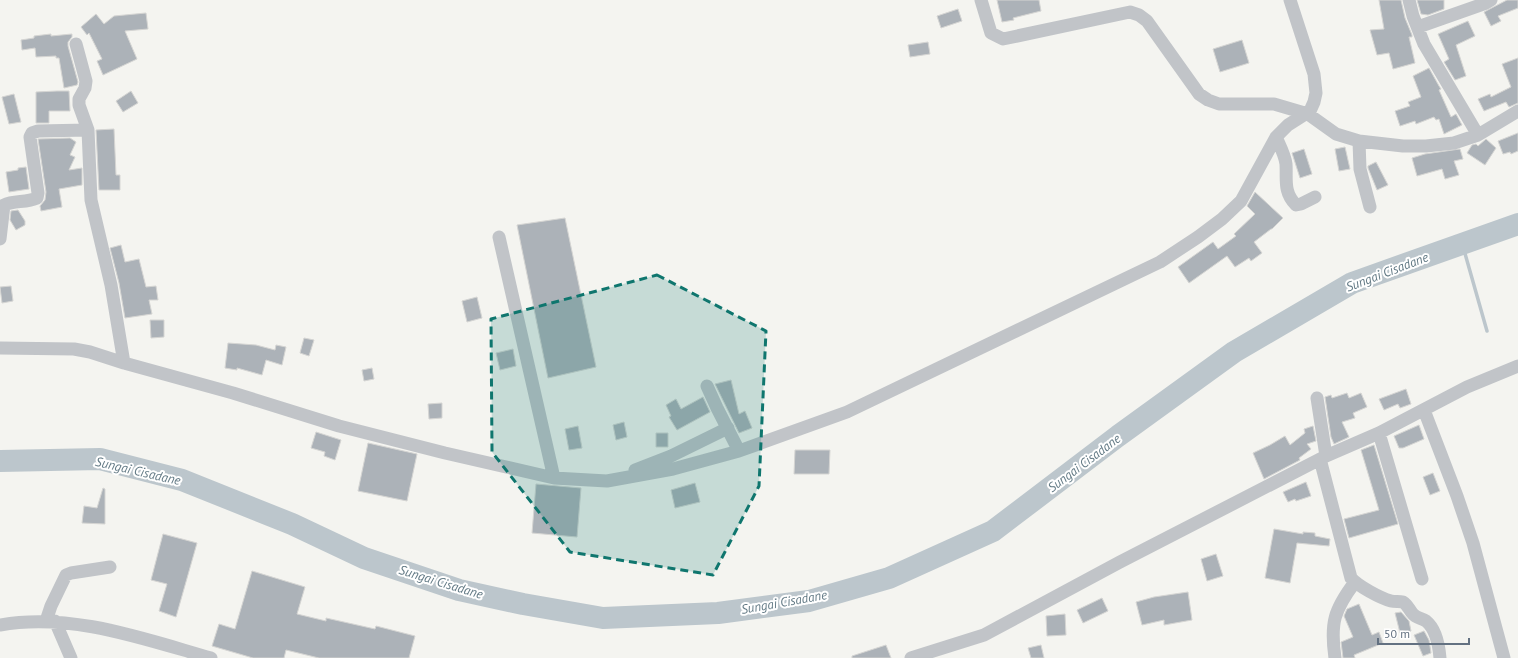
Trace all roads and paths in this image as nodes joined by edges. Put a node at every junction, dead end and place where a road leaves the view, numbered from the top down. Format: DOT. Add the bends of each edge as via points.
graph roads {
  1 [pos="981,0"];
  2 [pos="1290,0"];
  3 [pos="1409,0"];
  4 [pos="1491,0"];
  5 [pos="1418,27"];
  6 [pos="76,44"];
  7 [pos="1518,111"];
  8 [pos="1308,114"];
  9 [pos="88,130"];
  10 [pos="1478,135"];
  11 [pos="1276,137"];
  12 [pos="1359,141"];
  13 [pos="1315,197"];
  14 [pos="1370,207"];
  15 [pos="499,237"];
  16 [pos="0,239"];
  17 [pos="0,348"];
  18 [pos="124,363"];
  19 [pos="1518,366"];
  20 [pos="707,386"];
  21 [pos="1317,398"];
  22 [pos="1424,410"];
  23 [pos="728,428"];
  24 [pos="1379,434"];
  25 [pos="739,451"];
  26 [pos="1323,457"];
  27 [pos="554,478"];
  28 [pos="607,481"];
  29 [pos="110,567"];
  30 [pos="1422,579"];
  31 [pos="1355,582"];
  32 [pos="50,621"];
  33 [pos="0,625"];
  34 [pos="71,658"];
  35 [pos="211,658"];
  36 [pos="911,658"];
  37 [pos="1335,658"];
  38 [pos="1440,658"];
  39 [pos="1504,658"];
  1 -- 8 [label="street" via="991,34 1002,39 1130,12 1147,22 1199,94 1208,100 1230,105 1274,104"];
  2 -- 8 [label="street" via="1314,74 1316,94"];
  3 -- 5 [label="street"];
  4 -- 5 [label="street"];
  5 -- 10 [label="street" via="1424,44"];
  6 -- 9 [label="street" via="86,82 79,105"];
  7 -- 10 [label="street"];
  8 -- 11 [label="street" via="1288,125"];
  8 -- 12 [label="street" via="1336,134"];
  9 -- 16 [label="street" via="32,133 30,137 37,198 4,205"];
  9 -- 18 [label="street" via="91,200 111,285"];
  10 -- 12 [label="street" via="1454,143 1426,146"];
  11 -- 13 [label="street" via="1286,162 1285,185 1292,201 1296,205"];
  11 -- 25 [label="street" via="1241,201 1204,233 1160,262 847,412"];
  12 -- 14 [label="street" via="1360,169"];
  15 -- 27 [label="street"];
  17 -- 18 [label="street" via="74,349"];
  18 -- 27 [label="street" via="339,426"];
  19 -- 22 [label="street" via="1467,387"];
  20 -- 23 [label="street"];
  21 -- 26 [label="street"];
  22 -- 24 [label="street"];
  22 -- 39 [label="street" via="1458,496"];
  23 -- 25 [label="street"];
  23 -- 28 [label="street" via="671,456"];
  24 -- 26 [label="street"];
  24 -- 30 [label="street"];
  25 -- 28 [label="street"];
  26 -- 31 [label="street" via="1348,570"];
  26 -- 36 [label="street" via="984,635"];
  27 -- 28 [label="street"];
  29 -- 32 [label="street" via="66,575 51,606"];
  31 -- 37 [label="street" via="1342,600 1333,625"];
  31 -- 38 [label="street" via="1390,601 1403,602 1414,616 1426,621 1439,647"];
  32 -- 33 [label="street"];
  32 -- 34 [label="street"];
  32 -- 35 [label="street" via="114,632"];
}
